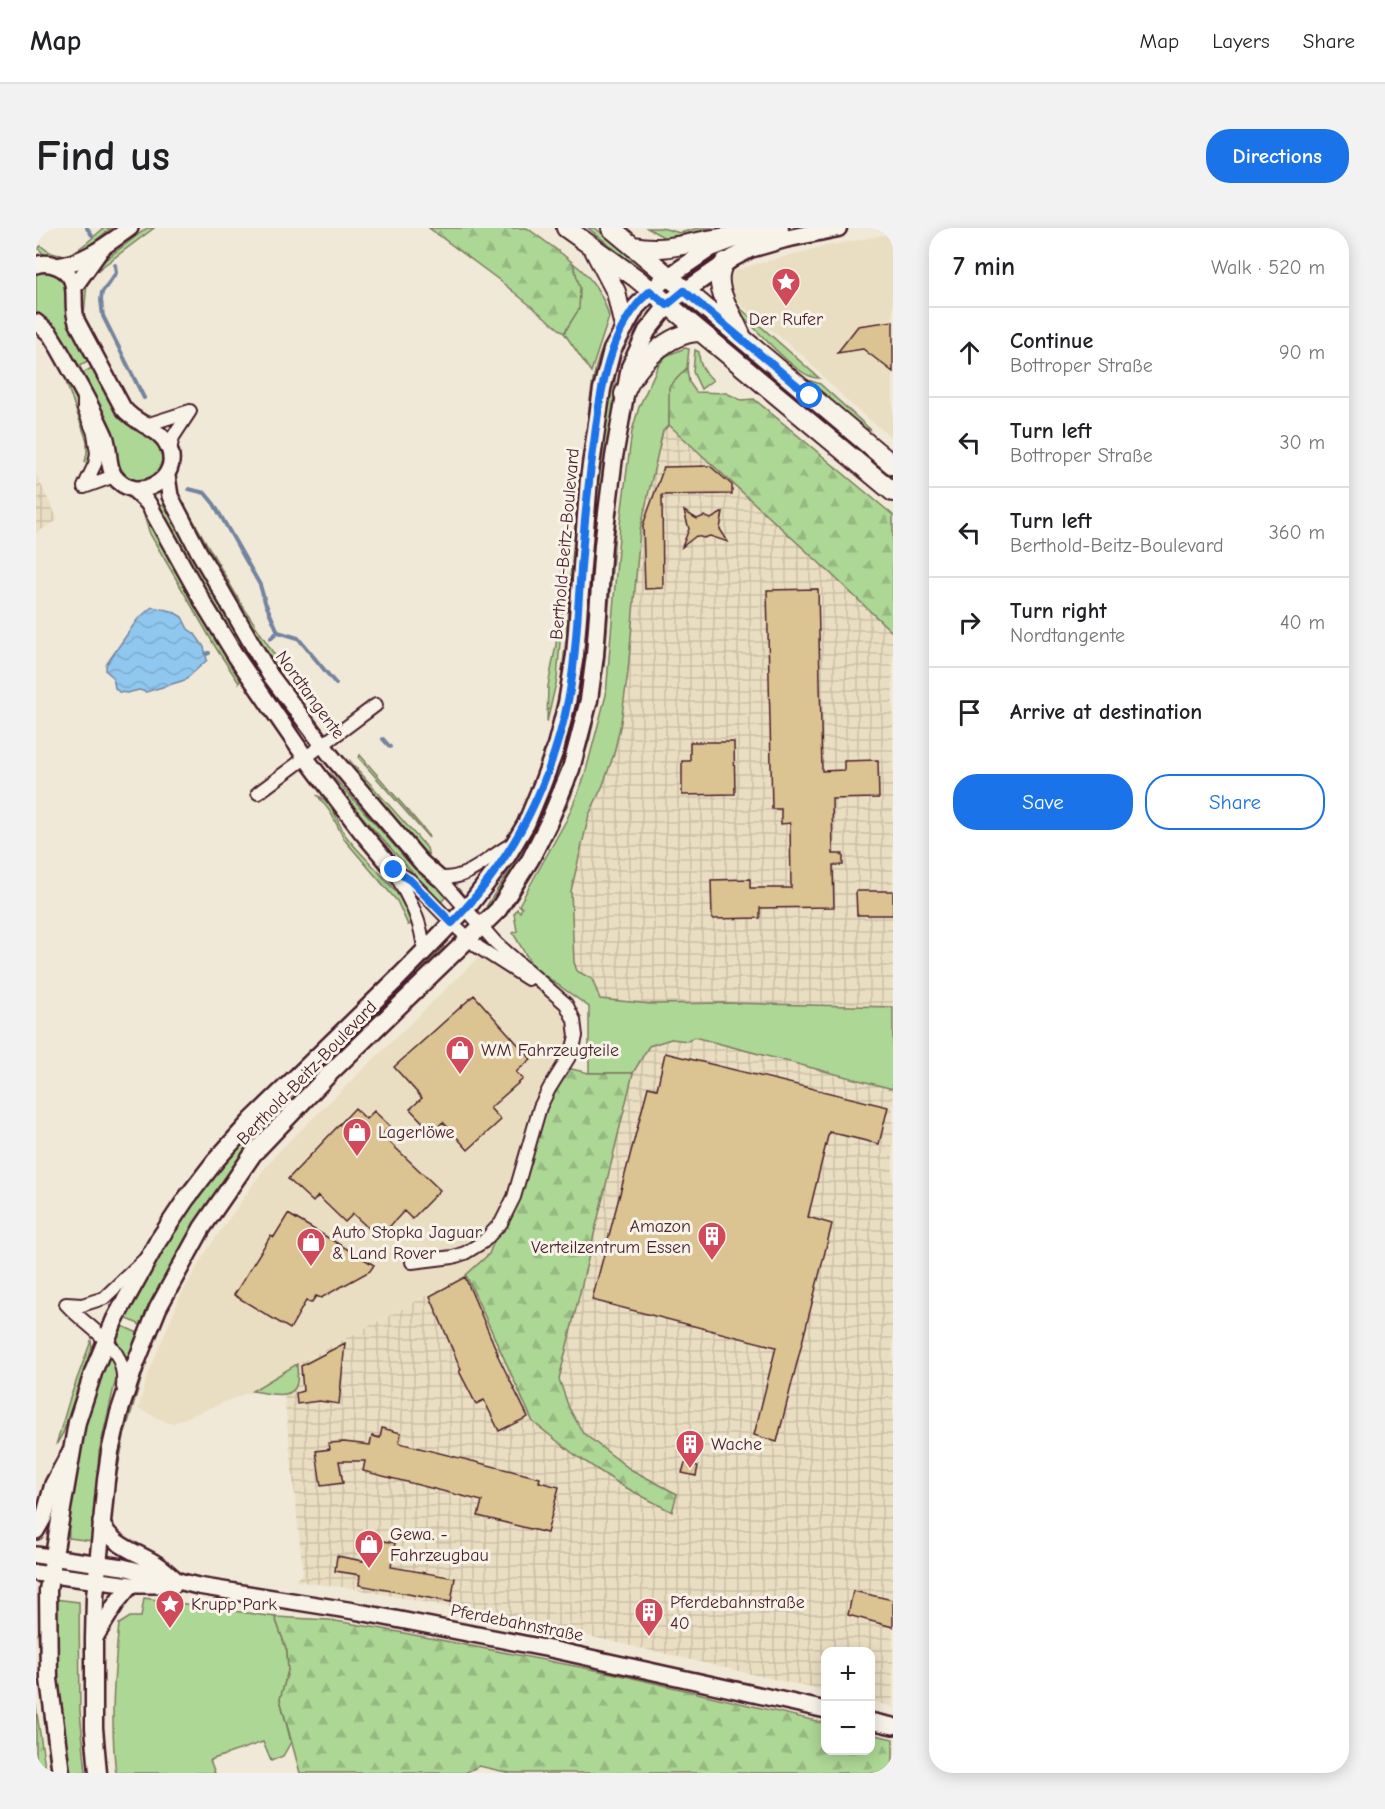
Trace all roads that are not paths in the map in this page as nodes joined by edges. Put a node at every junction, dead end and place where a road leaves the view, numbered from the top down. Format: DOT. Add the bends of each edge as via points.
graph roads {
  1 [pos="130,228"];
  2 [pos="566,228"];
  3 [pos="611,228"];
  4 [pos="780,228"];
  5 [pos="838,228"];
  6 [pos="743,236"];
  7 [pos="634,246"];
  8 [pos="593,248"];
  9 [pos="102,249"];
  10 [pos="725,262"];
  11 [pos="36,265"];
  12 [pos="57,266"];
  13 [pos="669,276"];
  14 [pos="75,286"];
  15 [pos="650,291"];
  16 [pos="684,291"];
  17 [pos="667,305"];
  18 [pos="36,322"];
  19 [pos="624,327"];
  20 [pos="701,333"];
  21 [pos="743,340"];
  22 [pos="624,394"];
  23 [pos="83,395"];
  24 [pos="143,426"];
  25 [pos="170,449"];
  26 [pos="893,465"];
  27 [pos="114,476"];
  28 [pos="167,476"];
  29 [pos="132,488"];
  30 [pos="893,492"];
  31 [pos="376,705"];
  32 [pos="322,744"];
  33 [pos="305,757"];
  34 [pos="258,793"];
  35 [pos="518,837"];
  36 [pos="394,870"];
  37 [pos="439,878"];
  38 [pos="465,909"];
  39 [pos="452,923"];
  40 [pos="475,934"];
  41 [pos="424,951"];
  42 [pos="151,1252"];
  43 [pos="412,1262"];
  44 [pos="105,1341"];
  45 [pos="119,1413"];
  46 [pos="71,1449"];
  47 [pos="101,1522"];
  48 [pos="36,1531"];
  49 [pos="36,1555"];
  50 [pos="53,1557"];
  51 [pos="98,1564"];
  52 [pos="43,1574"];
  53 [pos="176,1580"];
  54 [pos="97,1581"];
  55 [pos="131,1585"];
  56 [pos="198,1586"];
  57 [pos="42,1607"];
  58 [pos="94,1640"];
  59 [pos="821,1709"];
  60 [pos="875,1721"];
  61 [pos="893,1726"];
  62 [pos="61,1773"];
  63 [pos="98,1773"];
  1 -- 9 [label="street"];
  2 -- 8 [label="main road"];
  3 -- 7 [label="main road"];
  4 -- 6 [label="main road, Berthold-Beitz-Boulevard"];
  5 -- 10 [label="main road, Berthold-Beitz-Boulevard" via="750,249"];
  6 -- 7 [label="main road" via="719,236 655,248"];
  6 -- 13 [label="main road, Berthold-Beitz-Boulevard" via="711,248"];
  7 -- 13 [label="main road"];
  8 -- 15 [label="main road"];
  8 -- 19 [label="main road" via="616,292"];
  9 -- 12 [label="street"];
  9 -- 14 [label="street"];
  10 -- 16 [label="main road, Berthold-Beitz-Boulevard"];
  10 -- 21 [label="main road" via="720,270 720,285"];
  11 -- 12 [label="street"];
  12 -- 14 [label="street" via="69,274"];
  13 -- 15 [label="main road, Berthold-Beitz-Boulevard"];
  13 -- 16 [label="main road"];
  14 -- 24 [label="street" via="73,309 77,322 123,408"];
  15 -- 17 [label="main road"];
  15 -- 19 [label="main road, Berthold-Beitz-Boulevard"];
  16 -- 17 [label="main road, Berthold-Beitz-Boulevard"];
  16 -- 21 [label="main road"];
  17 -- 20 [label="main road"];
  17 -- 22 [label="main road, Berthold-Beitz-Boulevard" via="637,350"];
  18 -- 23 [label="street" via="50,334"];
  19 -- 35 [label="main road, Berthold-Beitz-Boulevard" via="607,367 597,422 585,514 576,643 562,726 545,778"];
  20 -- 22 [label="main road" via="680,336 657,350"];
  20 -- 30 [label="main road"];
  21 -- 26 [label="main road"];
  22 -- 40 [label="main road, Berthold-Beitz-Boulevard" via="605,526 593,677 581,736 561,797 535,850 505,901"];
  23 -- 27 [label="street" via="105,436"];
  23 -- 27 [label="street" via="97,449 84,487"];
  24 -- 25 [label="street" via="162,436"];
  24 -- 25 [label="street" via="190,411"];
  25 -- 28 [label="street, Nordtangente"];
  27 -- 29 [label="street, Nordtangente"];
  28 -- 29 [label="street" via="151,487"];
  28 -- 32 [label="street, Nordtangente" via="170,496 208,569 260,658"];
  29 -- 33 [label="street, Nordtangente" via="151,507 227,640"];
  31 -- 32 [label="street"];
  32 -- 33 [label="street"];
  32 -- 37 [label="street, Nordtangente" via="420,862"];
  33 -- 34 [label="street"];
  33 -- 36 [label="street, Nordtangente"];
  35 -- 37 [label="street" via="465,874"];
  35 -- 38 [label="main road, Berthold-Beitz-Boulevard" via="491,879"];
  36 -- 39 [label="street, Nordtangente" via="410,880"];
  36 -- 41 [label="street, Nordtangente" via="414,907"];
  37 -- 38 [label="street, Nordtangente"];
  38 -- 39 [label="main road, Berthold-Beitz-Boulevard"];
  38 -- 40 [label="street"];
  39 -- 40 [label="street"];
  39 -- 41 [label="main road, Berthold-Beitz-Boulevard"];
  40 -- 43 [label="street" via="494,959 562,1001 575,1022 576,1040 540,1107 508,1211 492,1233 471,1250 453,1257"];
  40 -- 45 [label="main road, Berthold-Beitz-Boulevard" via="330,1073 253,1154 211,1214 167,1291"];
  41 -- 42 [label="main road, Berthold-Beitz-Boulevard" via="239,1134 196,1186"];
  42 -- 44 [label="main road, Berthold-Beitz-Boulevard"];
  42 -- 44 [label="street" via="104,1298 82,1305 66,1304"];
  44 -- 45 [label="street, Berthold-Beitz-Boulevard" via="118,1353 123,1366"];
  44 -- 46 [label="main road, Berthold-Beitz-Boulevard" via="82,1403"];
  45 -- 47 [label="main road, Berthold-Beitz-Boulevard"];
  46 -- 48 [label="street, Berthold-Beitz-Boulevard"];
  46 -- 50 [label="main road, Berthold-Beitz-Boulevard"];
  47 -- 51 [label="main road, Berthold-Beitz-Boulevard"];
  47 -- 53 [label="street, Pferdebahnstraße" via="119,1543"];
  49 -- 50 [label="street, Pferdebahnstraße"];
  50 -- 51 [label="street, Pferdebahnstraße"];
  50 -- 52 [label="main road, Berthold-Beitz-Boulevard"];
  51 -- 53 [label="street, Pferdebahnstraße"];
  51 -- 54 [label="main road, Berthold-Beitz-Boulevard"];
  52 -- 54 [label="street, Pferdebahnstraße"];
  52 -- 57 [label="main road, Berthold-Beitz-Boulevard"];
  53 -- 56 [label="street, Pferdebahnstraße"];
  54 -- 55 [label="street, Pferdebahnstraße"];
  54 -- 58 [label="main road, Berthold-Beitz-Boulevard"];
  55 -- 56 [label="street, Pferdebahnstraße"];
  55 -- 58 [label="street"];
  56 -- 59 [label="street, Pferdebahnstraße" via="544,1648"];
  57 -- 62 [label="main road, Berthold-Beitz-Boulevard"];
  58 -- 63 [label="main road, Berthold-Beitz-Boulevard"];
  60 -- 61 [label="street"];
}
